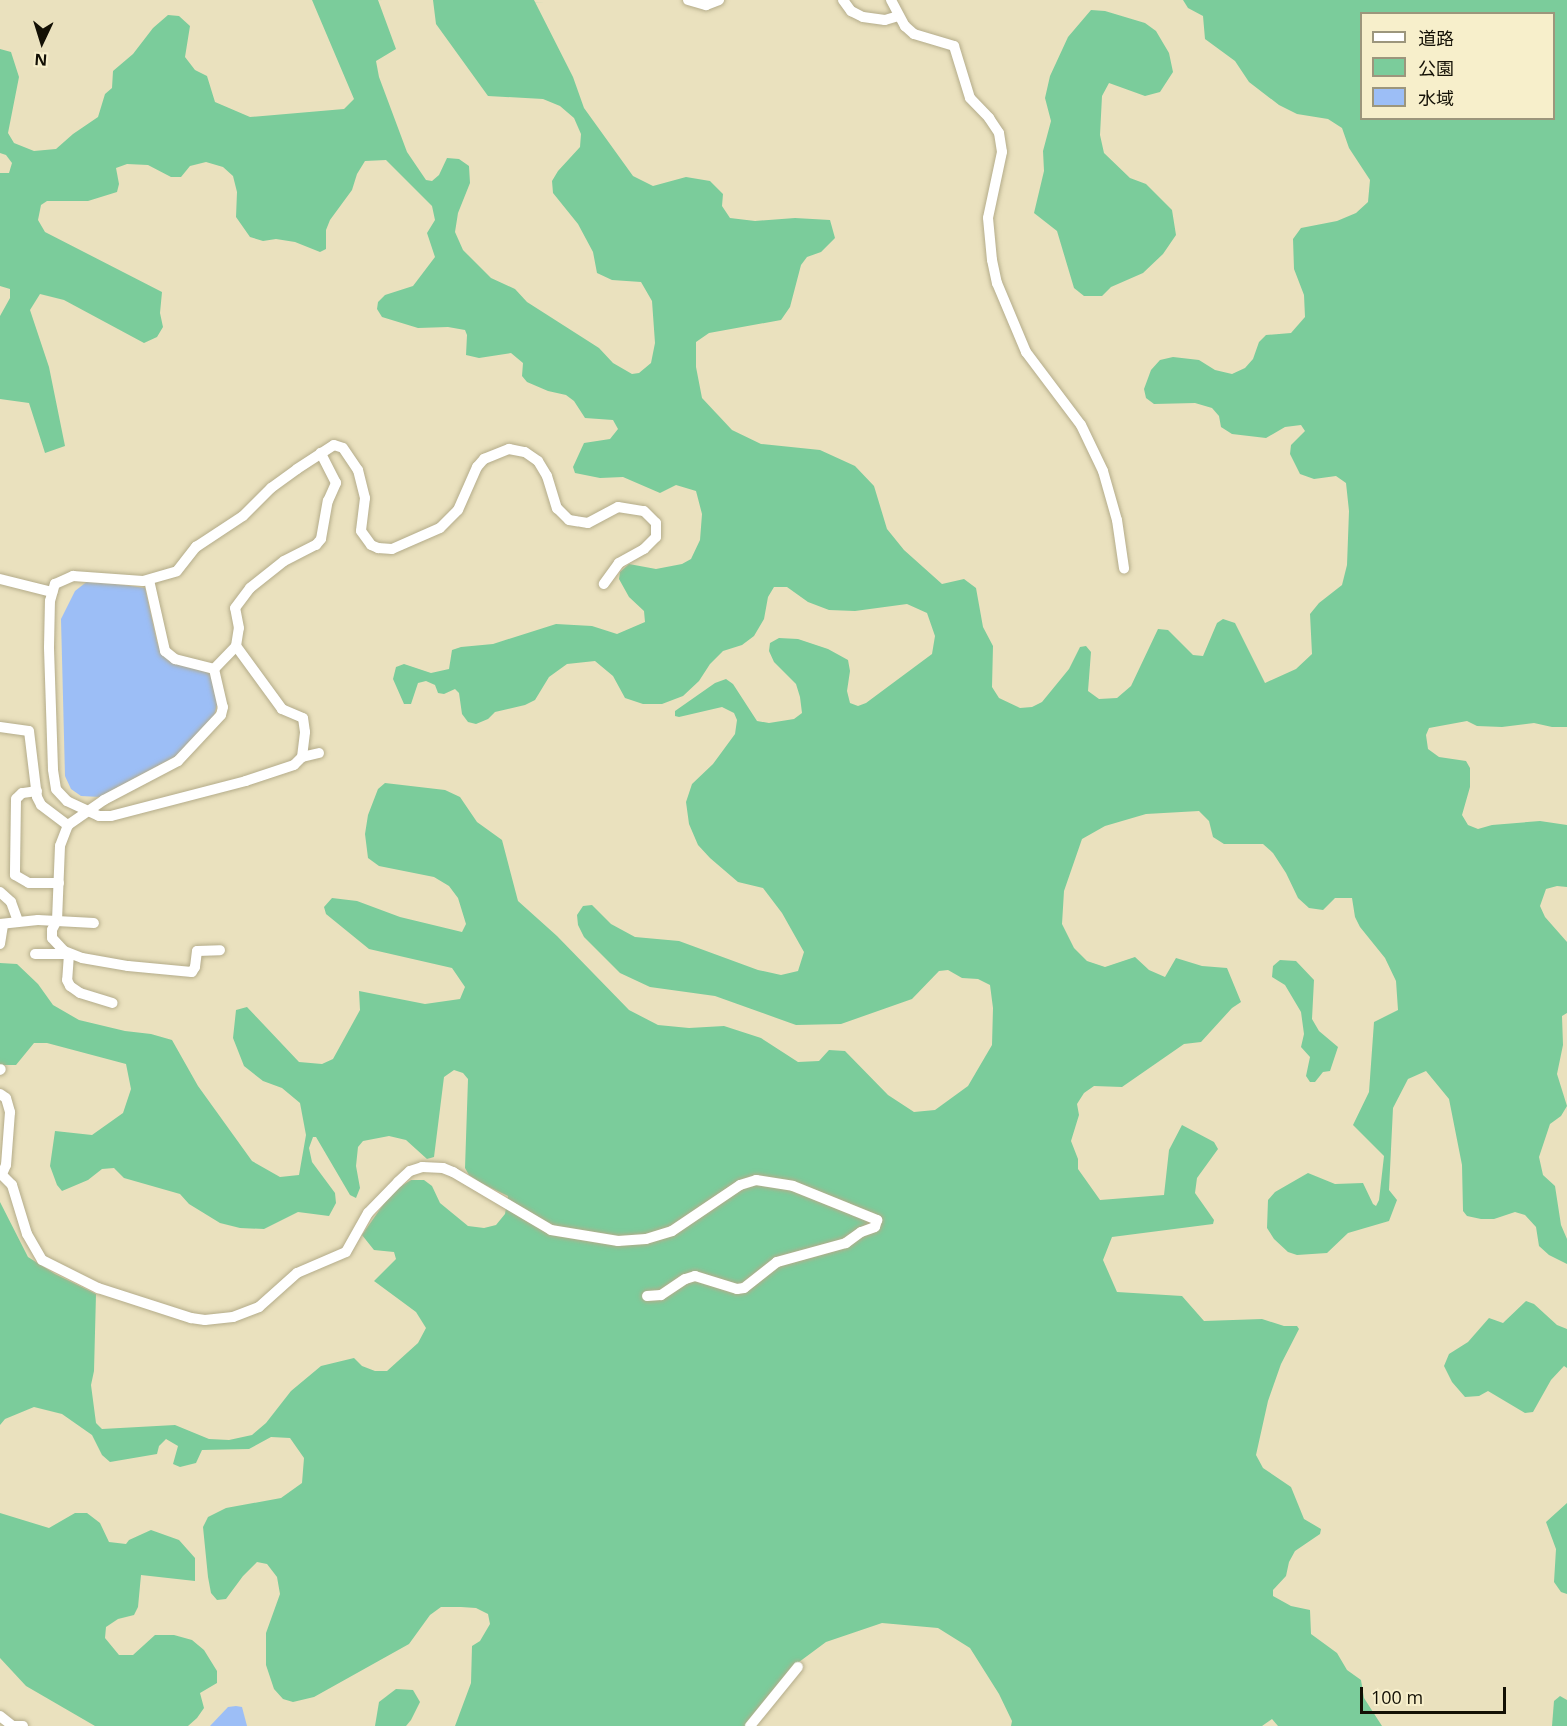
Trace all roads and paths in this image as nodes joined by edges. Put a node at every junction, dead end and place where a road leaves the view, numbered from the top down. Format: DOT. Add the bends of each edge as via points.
graph roads {
  1 [pos="688,0"];
  2 [pos="718,0"];
  3 [pos="843,0"];
  4 [pos="891,0"];
  5 [pos="898,16"];
  6 [pos="321,453"];
  7 [pos="1124,568"];
  8 [pos="0,579"];
  9 [pos="149,580"];
  10 [pos="604,584"];
  11 [pos="52,592"];
  12 [pos="236,646"];
  13 [pos="214,669"];
  14 [pos="0,727"];
  15 [pos="320,753"];
  16 [pos="302,757"];
  17 [pos="37,791"];
  18 [pos="89,811"];
  19 [pos="68,825"];
  20 [pos="59,883"];
  21 [pos="0,892"];
  22 [pos="57,920"];
  23 [pos="18,921"];
  24 [pos="94,923"];
  25 [pos="2,924"];
  26 [pos="0,944"];
  27 [pos="220,950"];
  28 [pos="35,954"];
  29 [pos="69,954"];
  30 [pos="112,1003"];
  31 [pos="0,1094"];
  32 [pos="1,1173"];
  33 [pos="647,1296"];
  34 [pos="798,1667"];
  35 [pos="0,1716"];
  36 [pos="12,1726"];
  37 [pos="23,1726"];
  38 [pos="750,1726"];
  1 -- 2 [label="street" via="706,5"];
  3 -- 5 [label="street" via="863,17 885,20"];
  4 -- 5 [label="street"];
  5 -- 7 [label="street" via="914,34 954,46 970,98 999,133 1002,152 988,218 997,283 1026,352 1081,425 1103,471 1117,520"];
  6 -- 9 [label="street" via="271,488 236,522 196,547 177,571"];
  6 -- 10 [label="street" via="339,446 358,470 364,498 361,531 371,545 385,549 428,535 450,521 484,459 501,451 525,452 543,468 557,508 569,520 588,523 610,510 628,507 653,517 657,531 651,544 619,563"];
  6 -- 12 [label="street" via="336,483 328,501 324,532 316,545 284,561 241,597 235,608 239,628"];
  8 -- 11 [label="street"];
  9 -- 11 [label="street" via="73,576 59,581"];
  9 -- 13 [label="street" via="165,651 175,659"];
  11 -- 18 [label="street" via="49,647 54,780 60,796"];
  12 -- 13 [label="street"];
  12 -- 16 [label="street" via="282,709 303,718"];
  13 -- 18 [label="street" via="224,707 192,748 178,761"];
  14 -- 17 [label="street" via="29,731"];
  15 -- 16 [label="street"];
  16 -- 18 [label="street" via="294,765 154,807 105,816"];
  17 -- 19 [label="street" via="41,805"];
  17 -- 20 [label="street" via="22,793 16,799 15,875 29,883"];
  18 -- 19 [label="street"];
  19 -- 20 [label="street" via="60,846"];
  20 -- 22 [label="street"];
  21 -- 23 [label="street" via="11,902"];
  22 -- 23 [label="street"];
  22 -- 24 [label="street"];
  22 -- 29 [label="street" via="52,938"];
  23 -- 25 [label="street"];
  25 -- 26 [label="street"];
  27 -- 29 [label="street" via="197,951 192,972 128,966"];
  28 -- 29 [label="street"];
  29 -- 30 [label="street" via="70,986"];
  31 -- 32 [label="street" via="6,1098 10,1112 6,1165"];
  32 -- 33 [label="street" via="12,1185 27,1234 42,1260 98,1288 206,1320 233,1317 259,1307 297,1273 346,1252 368,1213 398,1182 422,1167 453,1172 551,1230 618,1240 646,1239 672,1231 740,1185 756,1180 793,1186 877,1220 875,1227 846,1243 777,1262 744,1288 695,1276 660,1295"];
  34 -- 38 [label="street"];
  35 -- 36 [label="street"];
  36 -- 37 [label="street"];
}
